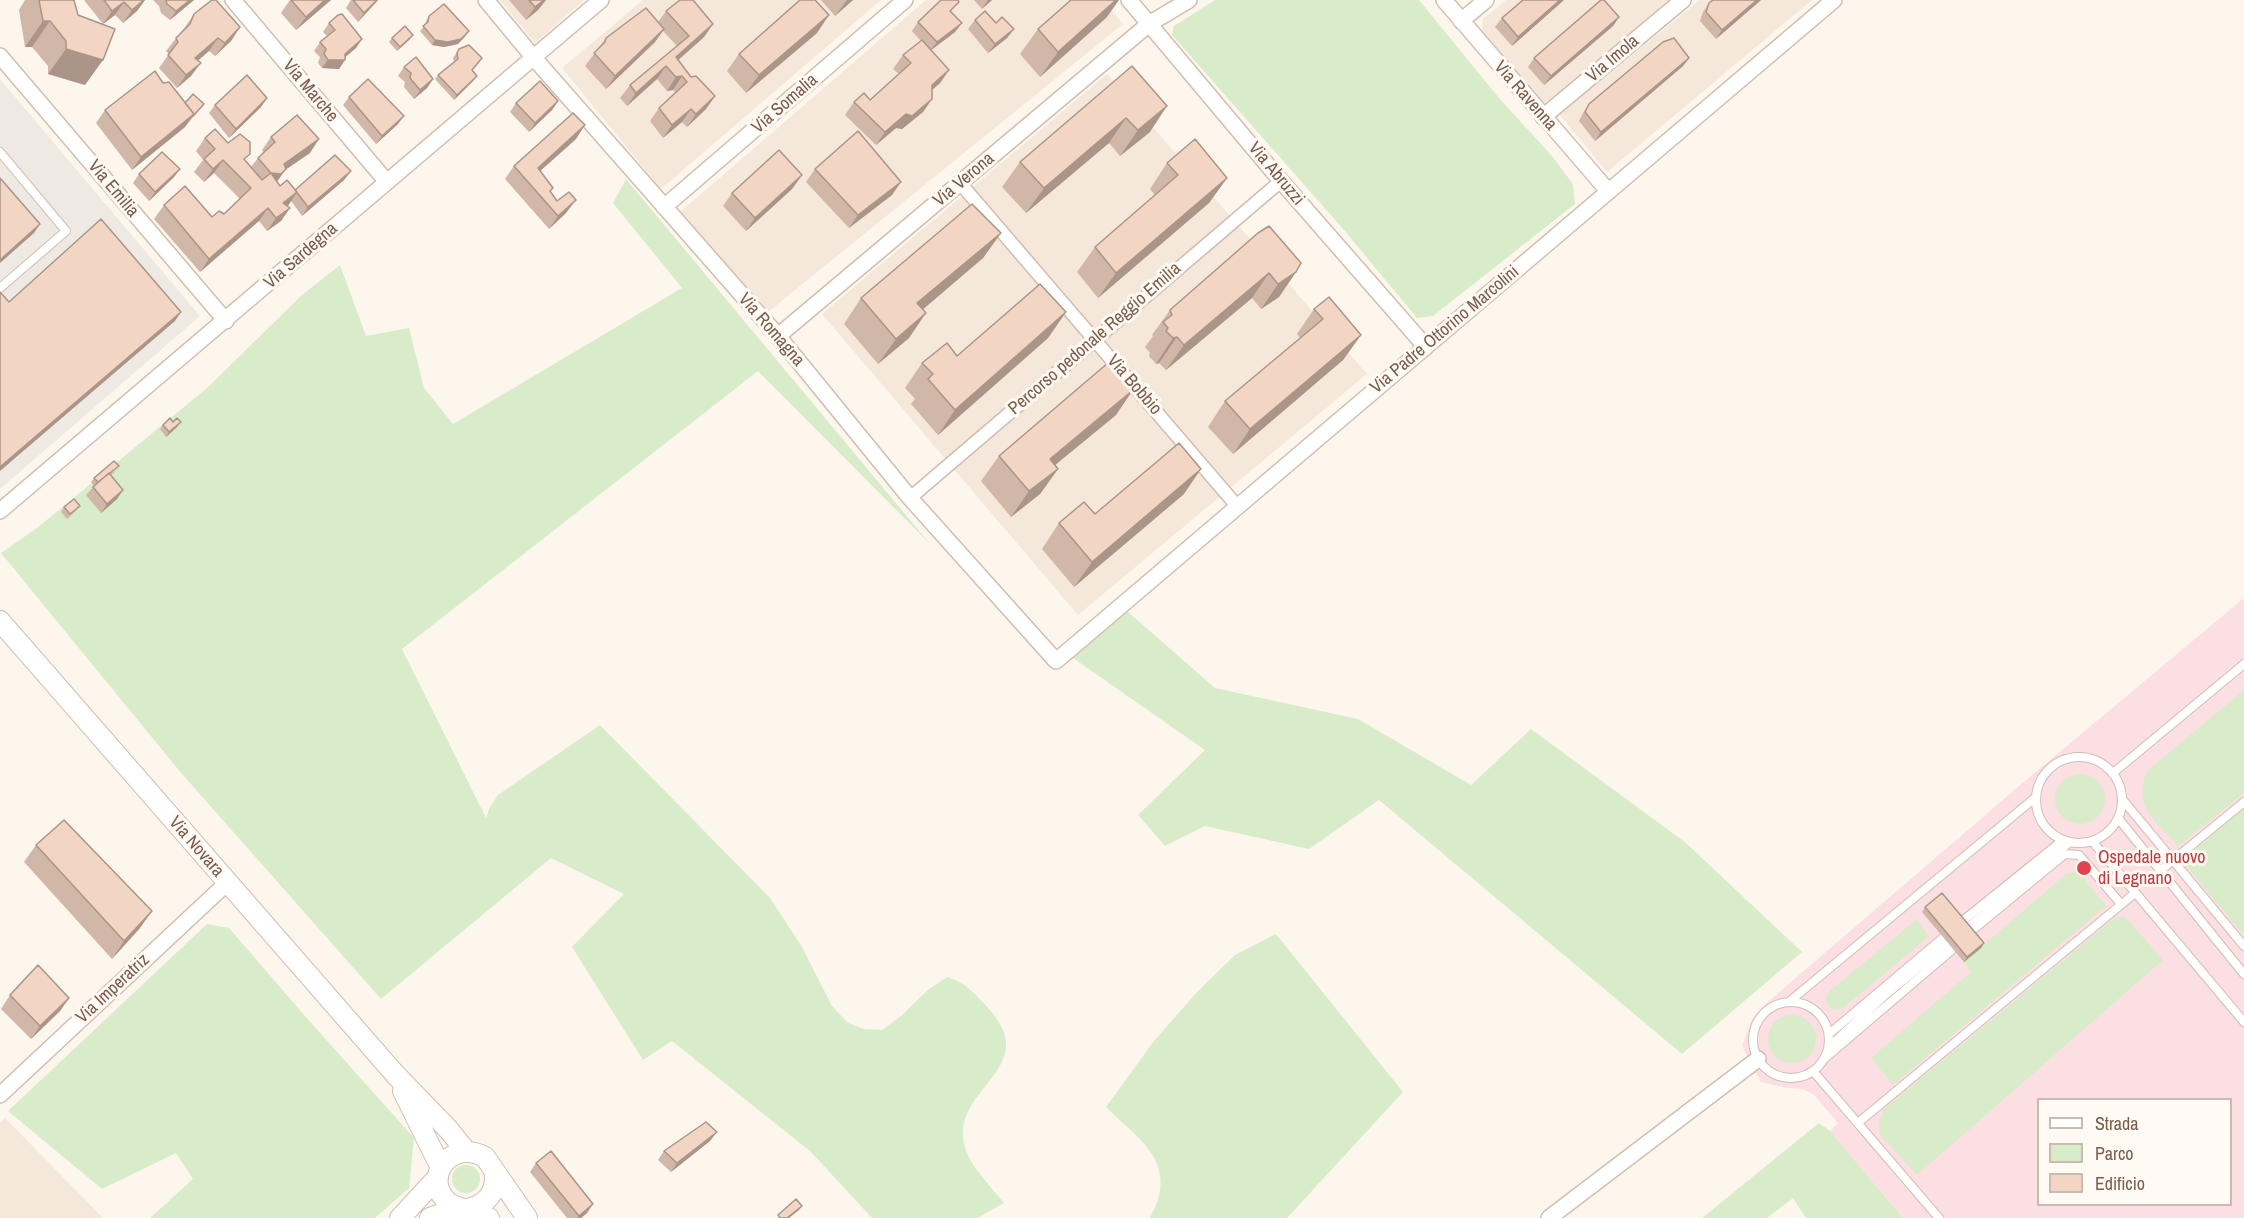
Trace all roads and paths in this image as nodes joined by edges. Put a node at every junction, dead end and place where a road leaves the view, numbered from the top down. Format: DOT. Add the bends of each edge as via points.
graph roads {
  1 [pos="233,0"];
  2 [pos="486,0"];
  3 [pos="601,0"];
  4 [pos="905,0"];
  5 [pos="1129,0"];
  6 [pos="1189,0"];
  7 [pos="1444,0"];
  8 [pos="1486,0"];
  9 [pos="1683,0"];
  10 [pos="1834,0"];
  11 [pos="1461,21"];
  12 [pos="1149,24"];
  13 [pos="534,58"];
  14 [pos="2,63"];
  15 [pos="1543,117"];
  16 [pos="0,152"];
  17 [pos="1281,181"];
  18 [pos="387,182"];
  19 [pos="960,183"];
  20 [pos="1608,190"];
  21 [pos="664,207"];
  22 [pos="0,288"];
  23 [pos="226,321"];
  24 [pos="778,336"];
  25 [pos="1095,340"];
  26 [pos="1426,347"];
  27 [pos="910,498"];
  28 [pos="1237,506"];
  29 [pos="0,511"];
  30 [pos="0,621"];
  31 [pos="1056,661"];
  32 [pos="2244,664"];
  33 [pos="2113,773"];
  34 [pos="2036,797"];
  35 [pos="2122,799"];
  36 [pos="2244,802"];
  37 [pos="2118,818"];
  38 [pos="2067,841"];
  39 [pos="2092,841"];
  40 [pos="2174,860"];
  41 [pos="2160,871"];
  42 [pos="227,883"];
  43 [pos="2135,892"];
  44 [pos="2121,904"];
  45 [pos="1948,943"];
  46 [pos="2244,946"];
  47 [pos="2244,974"];
  48 [pos="1791,1001"];
  49 [pos="2244,1022"];
  50 [pos="1829,1034"];
  51 [pos="1828,1048"];
  52 [pos="1758,1059"];
  53 [pos="1823,1060"];
  54 [pos="1813,1071"];
  55 [pos="394,1073"];
  56 [pos="0,1095"];
  57 [pos="1859,1122"];
  58 [pos="466,1151"];
  59 [pos="439,1172"];
  60 [pos="495,1174"];
  61 [pos="464,1208"];
  62 [pos="400,1218"];
  63 [pos="430,1218"];
  64 [pos="489,1218"];
  65 [pos="527,1218"];
  66 [pos="1549,1218"];
  67 [pos="1940,1218"];
  1 -- 18 [label="street, Via Marche"];
  2 -- 13 [label="street, Via Romagna"];
  3 -- 13 [label="street, Via Sardegna"];
  4 -- 21 [label="street, Via Somalia"];
  5 -- 12 [label="street, Via Abruzzi"];
  6 -- 12 [label="street, Via Verona"];
  7 -- 11 [label="street, Via Ravenna"];
  8 -- 11 [label="street"];
  9 -- 15 [label="street, Via Imola"];
  10 -- 20 [label="street, Via Padre Ottorino Marcolini"];
  11 -- 15 [label="street, Via Ravenna"];
  12 -- 17 [label="street, Via Abruzzi"];
  12 -- 19 [label="street, Via Verona"];
  13 -- 18 [label="street, Via Sardegna"];
  13 -- 21 [label="street, Via Romagna"];
  14 -- 23 [label="street, Via Emilia"];
  15 -- 20 [label="street, Via Ravenna"];
  16 -- 22 [label="lane" via="66,231"];
  17 -- 25 [label="street, Percorso pedonale Reggio Emilia"];
  17 -- 26 [label="street, Via Abruzzi"];
  18 -- 23 [label="street, Via Sardegna"];
  19 -- 24 [label="street, Via Verona"];
  19 -- 25 [label="street, Via Bobbio"];
  20 -- 26 [label="street, Via Padre Ottorino Marcolini"];
  21 -- 24 [label="street, Via Romagna"];
  23 -- 29 [label="street, Via Sardegna"];
  24 -- 27 [label="street, Via Romagna"];
  25 -- 27 [label="street, Percorso pedonale Reggio Emilia"];
  25 -- 28 [label="street, Via Bobbio"];
  26 -- 28 [label="street, Via Padre Ottorino Marcolini"];
  27 -- 31 [label="street, Via Romagna"];
  28 -- 31 [label="street, Via Padre Ottorino Marcolini"];
  30 -- 42 [label="street, Via Novara"];
  32 -- 33 [label="lane"];
  33 -- 34 [label="lane" via="2092,758 2066,758 2045,773"];
  33 -- 35 [label="lane"];
  34 -- 38 [label="lane" via="2036,808 2046,827"];
  34 -- 48 [label="lane"];
  35 -- 37 [label="lane"];
  35 -- 40 [label="lane"];
  36 -- 40 [label="lane"];
  37 -- 39 [label="lane" via="2103,836"];
  37 -- 41 [label="lane"];
  38 -- 39 [label="lane"];
  38 -- 44 [label="lane" via="1965,928 2065,854 2079,855"];
  39 -- 43 [label="lane"];
  40 -- 41 [label="lane"];
  40 -- 46 [label="lane"];
  41 -- 47 [label="lane"];
  42 -- 55 [label="street, Via Novara"];
  42 -- 56 [label="street, Via Imperatriz"];
  43 -- 44 [label="lane"];
  43 -- 49 [label="lane"];
  44 -- 57 [label="lane"];
  45 -- 50 [label="lane"];
  45 -- 51 [label="lane"];
  45 -- 53 [label="lane"];
  48 -- 50 [label="lane" via="1811,1007 1820,1015"];
  48 -- 52 [label="lane" via="1768,1009 1760,1018 1753,1041"];
  50 -- 51 [label="lane"];
  51 -- 53 [label="lane"];
  52 -- 54 [label="lane" via="1781,1076 1792,1078"];
  52 -- 66 [label="street"];
  53 -- 54 [label="lane"];
  54 -- 57 [label="lane"];
  55 -- 58 [label="street, Via Novara"];
  55 -- 59 [label="street, Via Novara"];
  57 -- 67 [label="lane"];
  58 -- 59 [label="street" via="451,1156"];
  58 -- 60 [label="street, Via Novara" via="485,1157"];
  59 -- 61 [label="street, Via Novara" via="443,1196"];
  59 -- 62 [label="street"];
  60 -- 61 [label="street" via="492,1193 478,1207"];
  60 -- 65 [label="street, Via Novara"];
  61 -- 63 [label="street"];
  61 -- 64 [label="street, Via Novara"];
}
